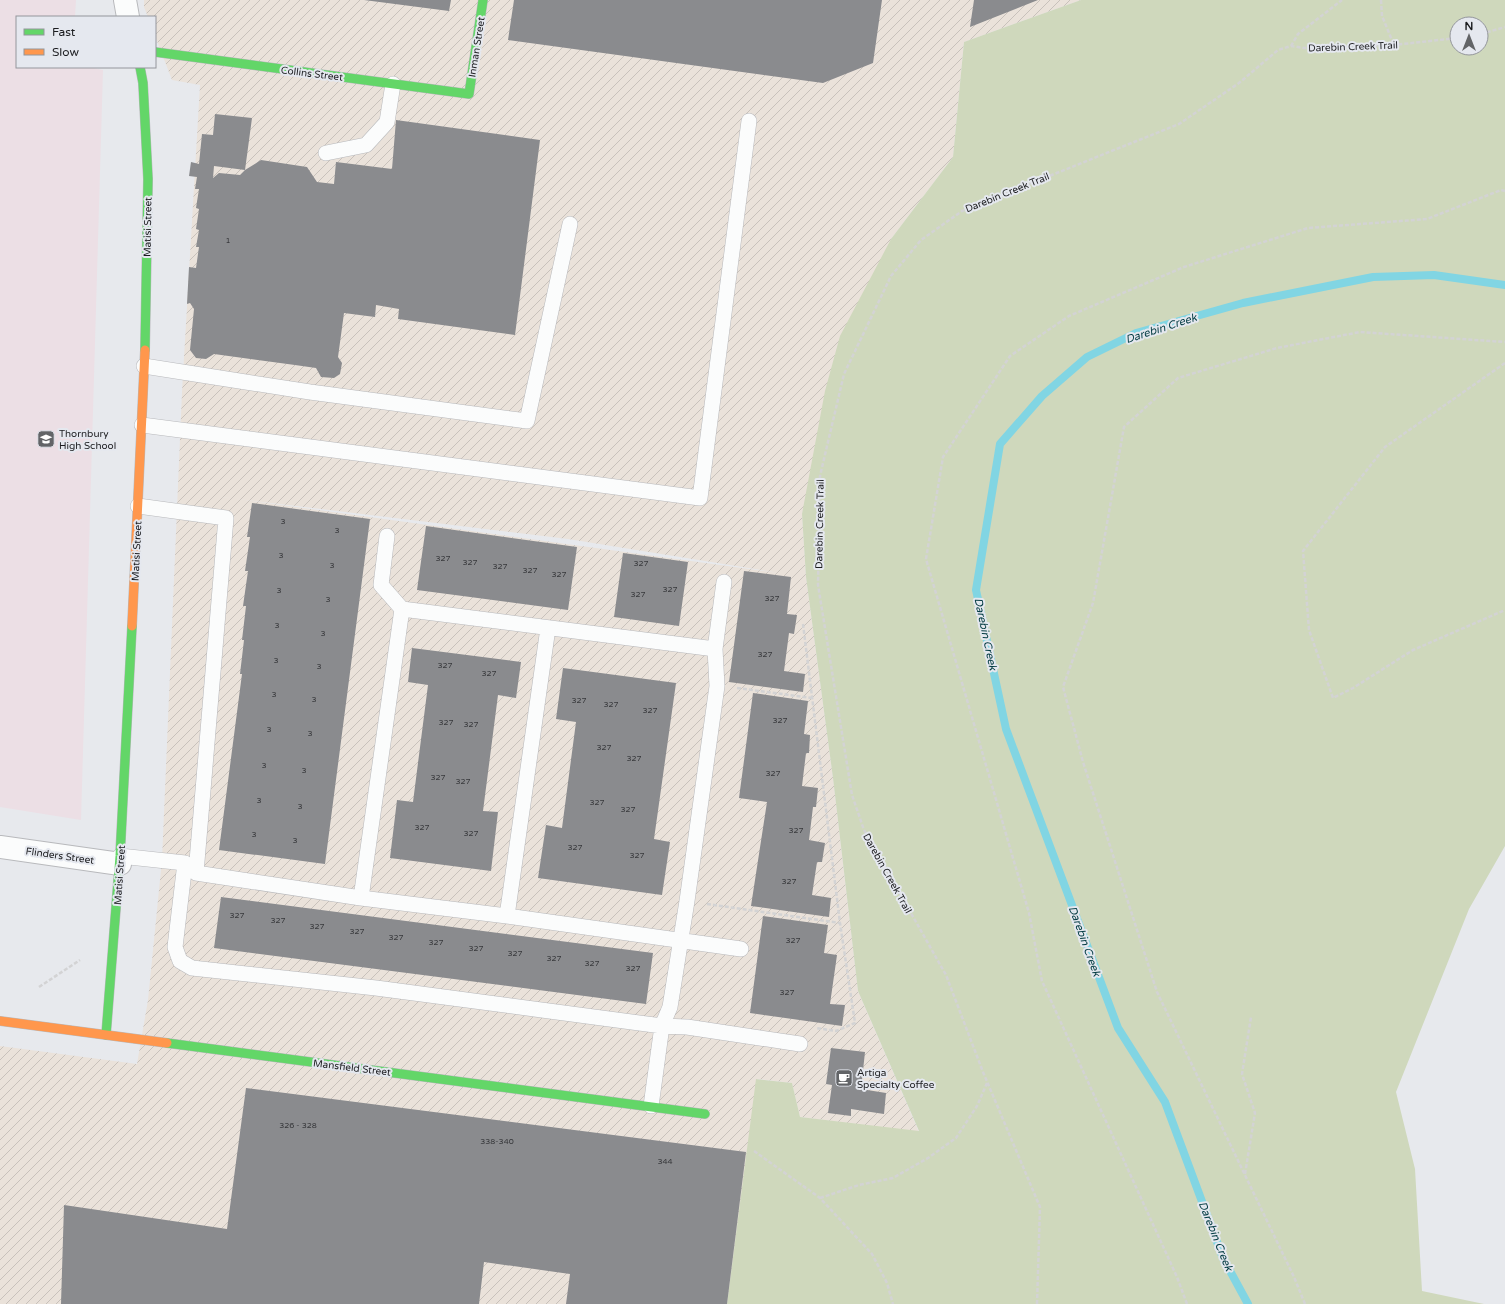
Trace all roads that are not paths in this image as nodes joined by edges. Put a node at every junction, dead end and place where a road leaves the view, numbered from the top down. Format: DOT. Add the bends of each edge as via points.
graph roads {
  1 [pos="124,0"];
  2 [pos="483,0"];
  3 [pos="128,16"];
  4 [pos="156,52"];
  5 [pos="140,68"];
  6 [pos="393,84"];
  7 [pos="469,94"];
  8 [pos="749,121"];
  9 [pos="326,153"];
  10 [pos="570,224"];
  11 [pos="144,366"];
  12 [pos="142,425"];
  13 [pos="138,506"];
  14 [pos="387,536"];
  15 [pos="724,582"];
  16 [pos="402,609"];
  17 [pos="548,628"];
  18 [pos="715,649"];
  19 [pos="0,847"];
  20 [pos="120,860"];
  21 [pos="191,868"];
  22 [pos="362,898"];
  23 [pos="507,916"];
  24 [pos="680,940"];
  25 [pos="741,949"];
  26 [pos="0,1021"];
  27 [pos="662,1026"];
  28 [pos="106,1035"];
  29 [pos="800,1044"];
  30 [pos="651,1106"];
  31 [pos="705,1114"];
  1 -- 3 [label="street"];
  2 -- 7 [label="street, Inman Street"];
  4 -- 6 [label="street, Collins Street"];
  5 -- 11 [label="street, Matisi Street" via="148,179"];
  6 -- 7 [label="street, Collins Street"];
  6 -- 9 [label="lane" via="386,122 366,145"];
  8 -- 12 [label="lane" via="700,498"];
  10 -- 11 [label="lane" via="527,421 310,392"];
  11 -- 12 [label="street, Matisi Street"];
  12 -- 13 [label="street, Matisi Street"];
  13 -- 20 [label="street, Matisi Street"];
  13 -- 21 [label="lane" via="226,518"];
  14 -- 16 [label="lane" via="381,585"];
  15 -- 18 [label="lane"];
  16 -- 17 [label="lane"];
  16 -- 22 [label="lane"];
  17 -- 18 [label="lane"];
  17 -- 23 [label="lane"];
  18 -- 24 [label="lane" via="717,686"];
  19 -- 20 [label="street, Flinders Street"];
  20 -- 21 [label="lane"];
  20 -- 28 [label="street, Matisi Street"];
  21 -- 22 [label="lane"];
  21 -- 27 [label="lane" via="175,947 180,961 192,968 376,988"];
  22 -- 23 [label="lane"];
  23 -- 24 [label="lane"];
  24 -- 25 [label="lane"];
  24 -- 27 [label="lane" via="670,1007"];
  26 -- 28 [label="street, Mansfield Street"];
  27 -- 29 [label="lane" via="687,1027"];
  27 -- 30 [label="lane"];
  28 -- 30 [label="street, Mansfield Street"];
  30 -- 31 [label="street, Mansfield Street"];
}
